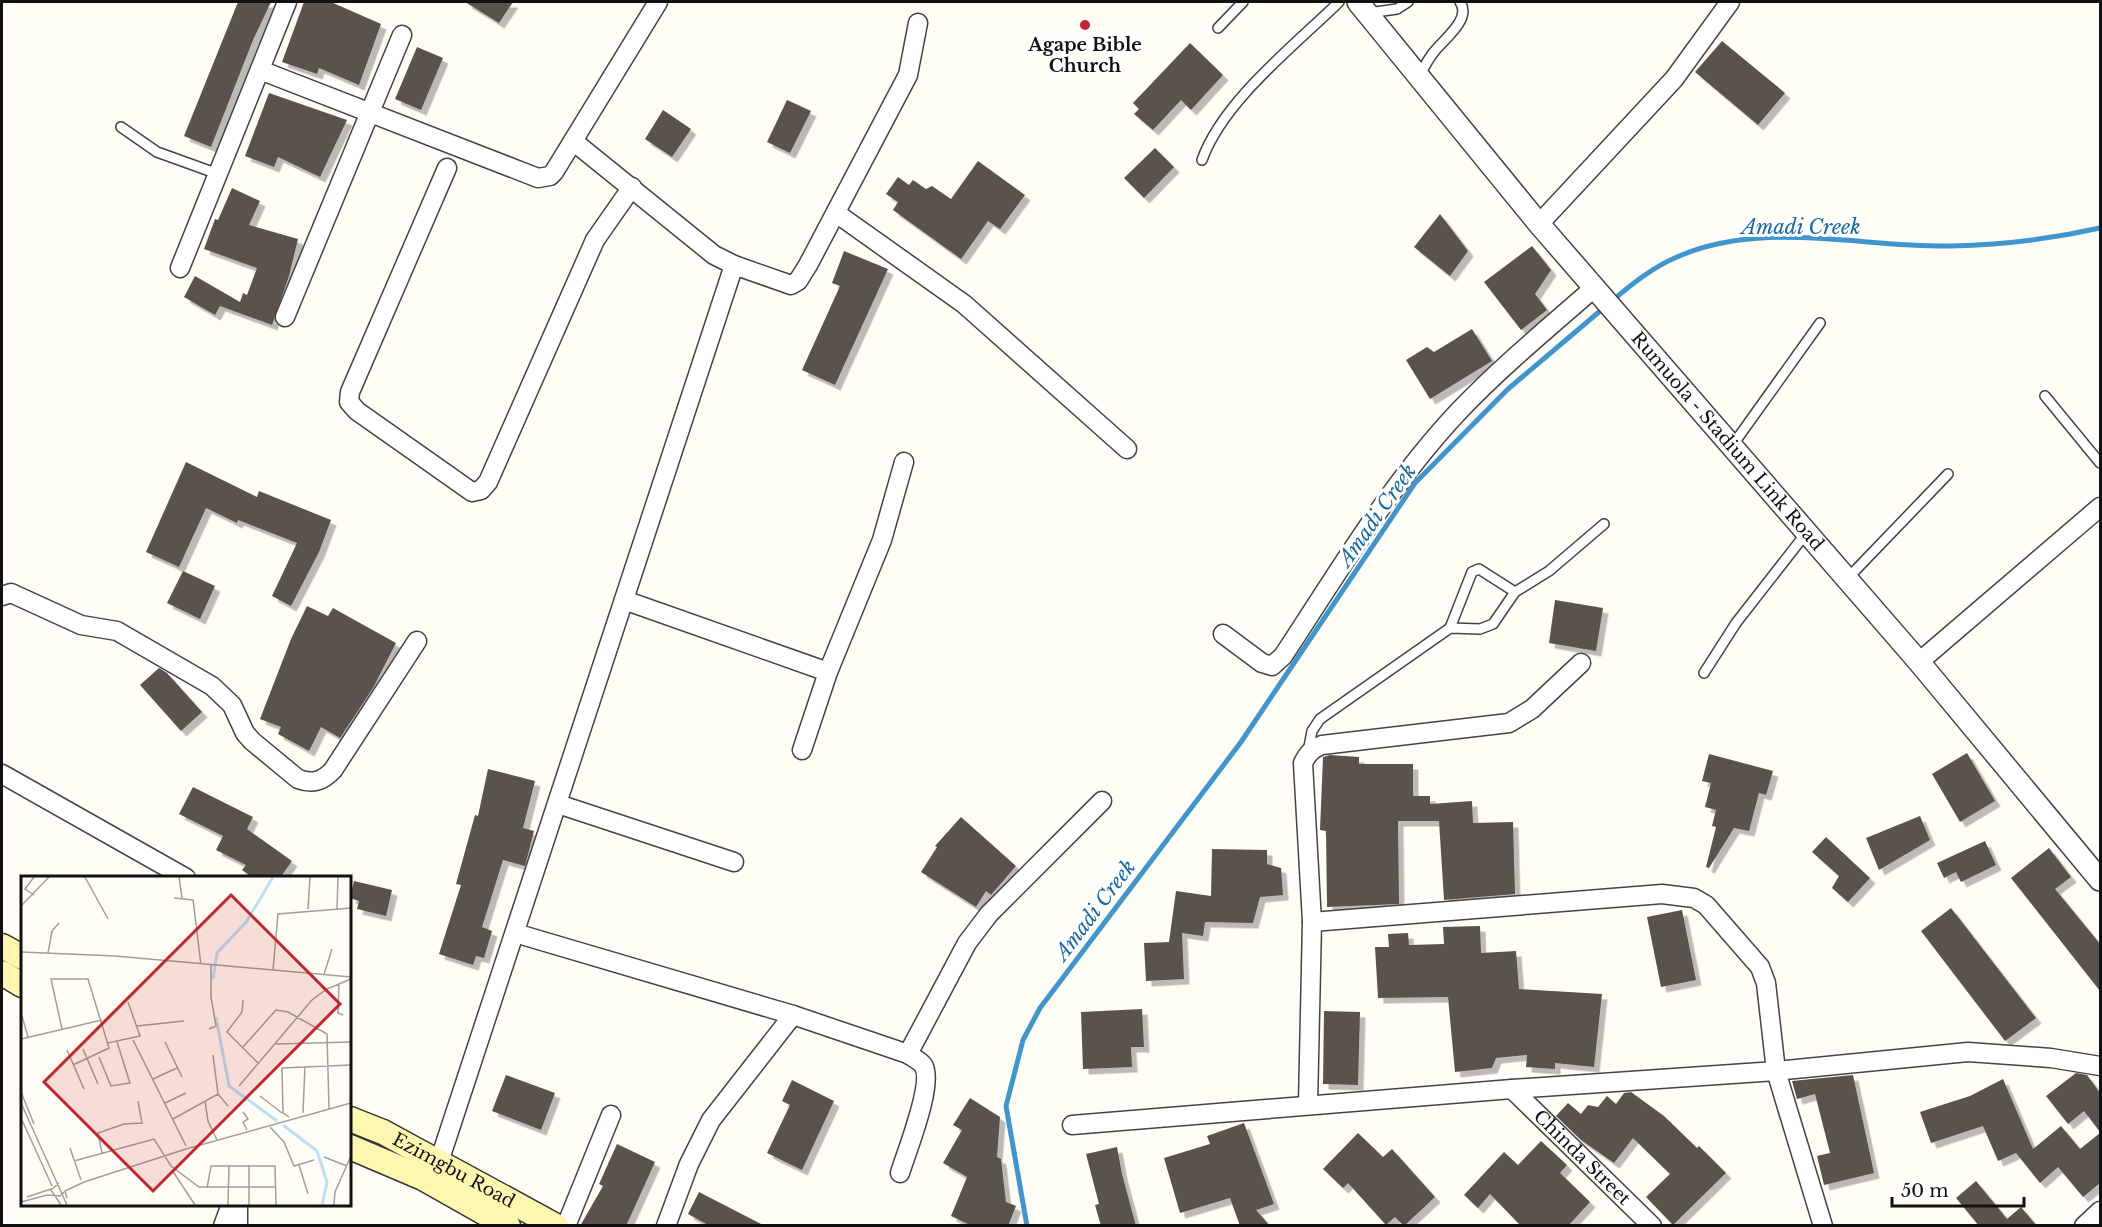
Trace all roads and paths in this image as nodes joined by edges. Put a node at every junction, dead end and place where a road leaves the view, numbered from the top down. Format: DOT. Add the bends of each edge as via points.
graph roads {
  1 [pos="287,2"];
  2 [pos="658,2"];
  3 [pos="1244,2"];
  4 [pos="1339,2"];
  5 [pos="1408,2"];
  6 [pos="1460,2"];
  7 [pos="1730,2"];
  8 [pos="1363,7"];
  9 [pos="918,23"];
  10 [pos="1218,28"];
  11 [pos="402,35"];
  12 [pos="260,70"];
  13 [pos="1419,76"];
  14 [pos="369,112"];
  15 [pos="121,127"];
  16 [pos="573,141"];
  17 [pos="1202,160"];
  18 [pos="447,168"];
  19 [pos="218,174"];
  20 [pos="632,187"];
  21 [pos="836,213"];
  22 [pos="1539,224"];
  23 [pos="734,265"];
  24 [pos="180,268"];
  25 [pos="1597,291"];
  26 [pos="285,318"];
  27 [pos="1820,323"];
  28 [pos="2045,396"];
  29 [pos="1732,446"];
  30 [pos="1127,449"];
  31 [pos="904,462"];
  32 [pos="2100,463"];
  33 [pos="1948,474"];
  34 [pos="2100,507"];
  35 [pos="1604,524"];
  36 [pos="1807,532"];
  37 [pos="1847,579"];
  38 [pos="1515,592"];
  39 [pos="2,596"];
  40 [pos="624,600"];
  41 [pos="1450,628"];
  42 [pos="1223,634"];
  43 [pos="417,641"];
  44 [pos="1919,662"];
  45 [pos="1581,663"];
  46 [pos="828,672"];
  47 [pos="1704,673"];
  48 [pos="802,750"];
  49 [pos="1307,755"];
  50 [pos="2,774"];
  51 [pos="1102,801"];
  52 [pos="558,804"];
  53 [pos="734,862"];
  54 [pos="182,876"];
  55 [pos="2100,880"];
  56 [pos="1312,922"];
  57 [pos="515,933"];
  58 [pos="2,946"];
  59 [pos="21,956"];
  60 [pos="2,973"];
  61 [pos="21,984"];
  62 [pos="793,1016"];
  63 [pos="908,1054"];
  64 [pos="2100,1066"];
  65 [pos="1776,1071"];
  66 [pos="1512,1089"];
  67 [pos="1308,1104"];
  68 [pos="611,1114"];
  69 [pos="351,1119"];
  70 [pos="1072,1125"];
  71 [pos="351,1147"];
  72 [pos="439,1162"];
  73 [pos="900,1173"];
  74 [pos="230,1206"];
  75 [pos="238,1206"];
  76 [pos="2100,1211"];
  77 [pos="223,1226"];
  78 [pos="238,1226"];
  79 [pos="508,1226"];
  80 [pos="556,1226"];
  81 [pos="566,1226"];
  82 [pos="666,1226"];
  83 [pos="1652,1226"];
  84 [pos="1823,1226"];
  85 [pos="2084,1226"];
  1 -- 12 [label="street"];
  2 -- 16 [label="street"];
  3 -- 10 [label="lane"];
  4 -- 17 [label="lane" via="1225,115"];
  5 -- 8 [label="lane" via="1397,9"];
  6 -- 13 [label="lane" via="1463,14 1459,24 1432,54"];
  7 -- 22 [label="street" via="1674,79"];
  8 -- 13 [label="street, Rumuola - Stadium Link Road"];
  9 -- 21 [label="street" via="908,75"];
  11 -- 14 [label="street"];
  12 -- 14 [label="street"];
  12 -- 19 [label="street"];
  13 -- 22 [label="street, Rumuola - Stadium Link Road"];
  14 -- 16 [label="street" via="538,178 554,172"];
  14 -- 26 [label="street"];
  15 -- 19 [label="lane" via="157,152"];
  16 -- 20 [label="street"];
  18 -- 20 [label="street" via="349,402 472,492 481,490 488,482 595,240"];
  19 -- 24 [label="street"];
  20 -- 23 [label="street" via="714,255"];
  21 -- 23 [label="street" via="798,282 779,282"];
  21 -- 30 [label="street" via="964,304"];
  22 -- 25 [label="street, Rumuola - Stadium Link Road"];
  23 -- 40 [label="street"];
  25 -- 29 [label="street, Rumuola - Stadium Link Road"];
  25 -- 42 [label="street" via="1458,411 1372,521 1283,656 1272,666 1262,663"];
  27 -- 29 [label="lane"];
  28 -- 32 [label="lane"];
  29 -- 36 [label="street, Rumuola - Stadium Link Road"];
  31 -- 46 [label="street" via="882,540"];
  33 -- 37 [label="lane"];
  34 -- 44 [label="street"];
  35 -- 38 [label="lane" via="1549,571"];
  36 -- 37 [label="street, Rumuola - Stadium Link Road"];
  36 -- 47 [label="lane" via="1736,623"];
  37 -- 44 [label="street, Rumuola - Stadium Link Road"];
  38 -- 41 [label="lane" via="1487,628"];
  38 -- 41 [label="lane" via="1479,569 1472,572"];
  39 -- 43 [label="street" via="11,593 81,625 117,631 212,686 232,705 252,741 307,782 326,778 333,770"];
  40 -- 46 [label="street"];
  40 -- 52 [label="street"];
  41 -- 49 [label="lane" via="1320,719 1312,731"];
  44 -- 55 [label="street, Rumuola - Stadium Link Road"];
  45 -- 49 [label="street" via="1532,709 1509,723 1322,745"];
  46 -- 48 [label="street"];
  49 -- 56 [label="street" via="1303,762"];
  50 -- 54 [label="street"];
  51 -- 63 [label="street" via="989,914 967,943"];
  52 -- 53 [label="street"];
  52 -- 57 [label="street"];
  56 -- 65 [label="street" via="1662,894 1694,898 1720,919 1760,967 1766,983"];
  56 -- 67 [label="street"];
  57 -- 62 [label="street"];
  57 -- 72 [label="street"];
  58 -- 59 [label="main road"];
  60 -- 61 [label="main road"];
  62 -- 63 [label="street"];
  62 -- 82 [label="street" via="711,1120 688,1164"];
  63 -- 73 [label="street" via="923,1065 927,1075"];
  64 -- 65 [label="street" via="1968,1052"];
  65 -- 66 [label="street"];
  65 -- 84 [label="street"];
  66 -- 67 [label="street"];
  66 -- 83 [label="street, Chinda Street"];
  67 -- 70 [label="street"];
  68 -- 81 [label="street"];
  69 -- 72 [label="main road, Ezimgbu Road"];
  71 -- 79 [label="main road, Ezimgbu Road" via="423,1178"];
  72 -- 80 [label="main road, Ezimgbu Road"];
  74 -- 77 [label="street"];
  75 -- 78 [label="street"];
  76 -- 85 [label="street"];
}
